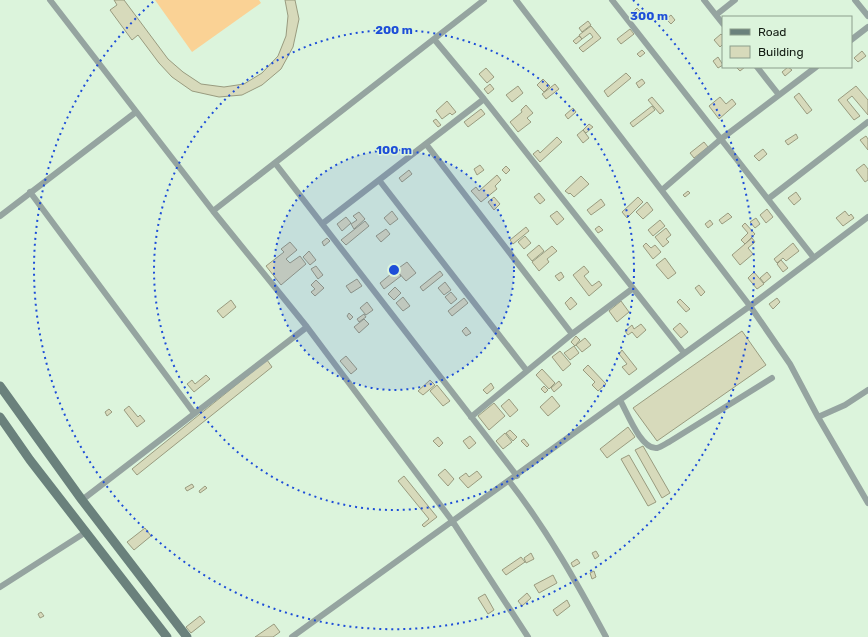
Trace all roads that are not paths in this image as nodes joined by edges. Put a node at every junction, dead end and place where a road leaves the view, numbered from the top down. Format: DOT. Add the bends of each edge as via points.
graph roads {
  1 [pos="50,0"];
  2 [pos="484,0"];
  3 [pos="516,0"];
  4 [pos="613,0"];
  5 [pos="704,0"];
  6 [pos="735,0"];
  7 [pos="856,0"];
  8 [pos="716,15"];
  9 [pos="868,16"];
  10 [pos="722,23"];
  11 [pos="868,27"];
  12 [pos="852,39"];
  13 [pos="434,40"];
  14 [pos="758,68"];
  15 [pos="815,68"];
  16 [pos="779,95"];
  17 [pos="484,99"];
  18 [pos="136,112"];
  19 [pos="868,122"];
  20 [pos="721,139"];
  21 [pos="426,144"];
  22 [pos="275,163"];
  23 [pos="379,180"];
  24 [pos="662,190"];
  25 [pos="30,192"];
  26 [pos="768,199"];
  27 [pos="213,211"];
  28 [pos="0,216"];
  29 [pos="867,220"];
  30 [pos="322,224"];
  31 [pos="814,258"];
  32 [pos="632,289"];
  33 [pos="750,306"];
  34 [pos="307,327"];
  35 [pos="572,334"];
  36 [pos="684,353"];
  37 [pos="527,370"];
  38 [pos="772,378"];
  39 [pos="0,386"];
  40 [pos="868,390"];
  41 [pos="620,400"];
  42 [pos="194,413"];
  43 [pos="0,417"];
  44 [pos="471,417"];
  45 [pos="818,417"];
  46 [pos="517,476"];
  47 [pos="509,481"];
  48 [pos="82,500"];
  49 [pos="868,503"];
  50 [pos="453,522"];
  51 [pos="86,532"];
  52 [pos="0,587"];
  53 [pos="167,637"];
  54 [pos="187,637"];
  55 [pos="292,637"];
  56 [pos="528,637"];
  57 [pos="606,637"];
  1 -- 18 [label="street"];
  2 -- 13 [label="street"];
  3 -- 24 [label="street"];
  4 -- 20 [label="street"];
  5 -- 8 [label="street"];
  6 -- 8 [label="street"];
  7 -- 9 [label="street"];
  8 -- 10 [label="street"];
  11 -- 12 [label="street"];
  13 -- 17 [label="street"];
  13 -- 22 [label="street"];
  14 -- 16 [label="street"];
  15 -- 16 [label="street"];
  16 -- 20 [label="street"];
  17 -- 21 [label="street"];
  17 -- 32 [label="street"];
  18 -- 25 [label="street"];
  18 -- 27 [label="street"];
  19 -- 26 [label="street"];
  20 -- 24 [label="street"];
  20 -- 26 [label="street"];
  21 -- 23 [label="street"];
  21 -- 35 [label="street"];
  22 -- 27 [label="street"];
  22 -- 30 [label="street"];
  23 -- 30 [label="street"];
  23 -- 37 [label="street"];
  24 -- 33 [label="street"];
  25 -- 28 [label="street"];
  25 -- 42 [label="street"];
  26 -- 31 [label="street"];
  27 -- 34 [label="street"];
  29 -- 31 [label="street"];
  30 -- 44 [label="street"];
  31 -- 33 [label="street"];
  32 -- 35 [label="street"];
  32 -- 36 [label="street"];
  33 -- 36 [label="street"];
  33 -- 45 [label="street" via="790,364"];
  34 -- 42 [label="street"];
  34 -- 50 [label="street"];
  35 -- 37 [label="street"];
  36 -- 41 [label="street"];
  37 -- 44 [label="street"];
  38 -- 41 [label="street" via="657,448 647,445 641,438"];
  39 -- 48 [label="main road"];
  40 -- 45 [label="street" via="845,405"];
  41 -- 46 [label="street"];
  42 -- 48 [label="street"];
  43 -- 51 [label="main road"];
  44 -- 46 [label="street"];
  45 -- 49 [label="street"];
  46 -- 47 [label="street"];
  47 -- 50 [label="street"];
  47 -- 57 [label="street" via="528,505 574,576"];
  48 -- 54 [label="main road"];
  50 -- 55 [label="street"];
  50 -- 56 [label="street"];
  51 -- 52 [label="street"];
  51 -- 53 [label="main road"];
}
